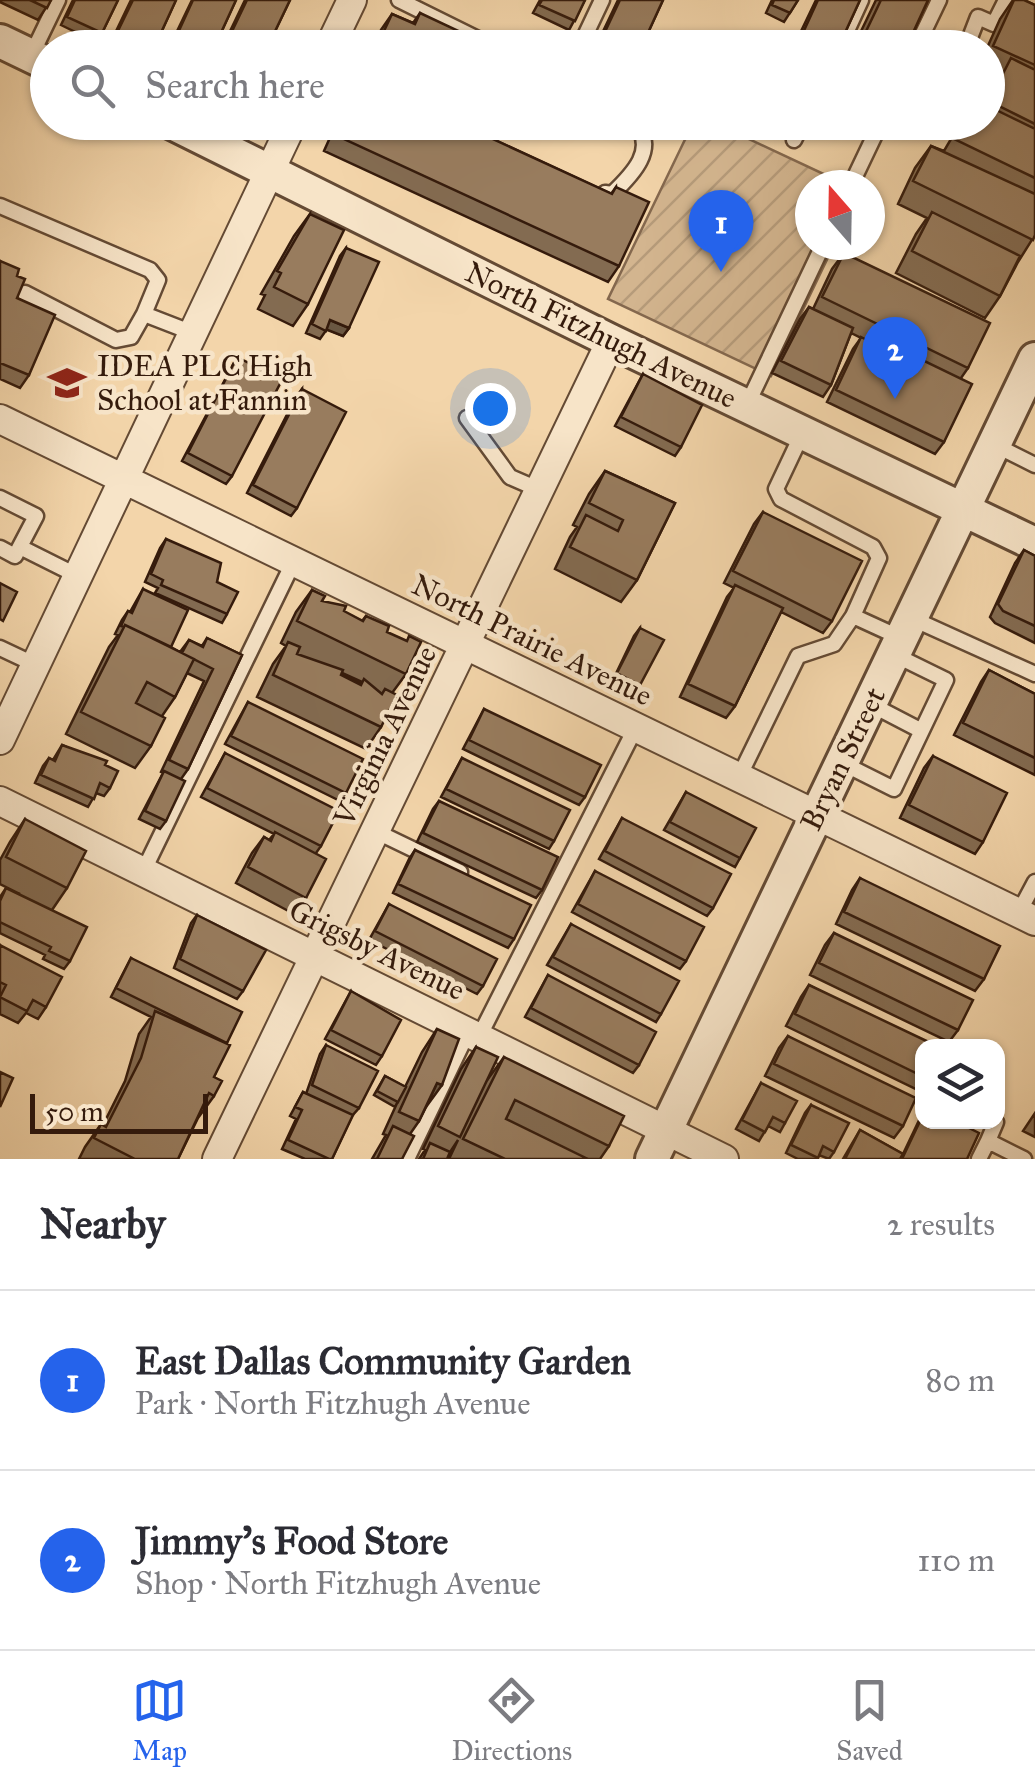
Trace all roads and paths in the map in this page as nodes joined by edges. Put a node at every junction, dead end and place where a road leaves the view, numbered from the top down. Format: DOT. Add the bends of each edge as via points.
graph roads {
  1 [pos="58,0"];
  2 [pos="350,0"];
  3 [pos="399,0"];
  4 [pos="602,0"];
  5 [pos="861,0"];
  6 [pos="938,0"];
  7 [pos="1006,0"];
  8 [pos="48,30"];
  9 [pos="337,30"];
  10 [pos="450,30"];
  11 [pos="588,30"];
  12 [pos="847,30"];
  13 [pos="924,30"];
  14 [pos="973,30"];
  15 [pos="0,41"];
  16 [pos="30,56"];
  17 [pos="207,140"];
  18 [pos="285,140"];
  19 [pos="644,140"];
  20 [pos="873,140"];
  21 [pos="859,170"];
  22 [pos="270,171"];
  23 [pos="584,191"];
  24 [pos="0,206"];
  25 [pos="816,260"];
  26 [pos="25,293"];
  27 [pos="144,314"];
  28 [pos="193,334"];
  29 [pos="611,342"];
  30 [pos="1035,359"];
  31 [pos="746,406"];
  32 [pos="0,418"];
  33 [pos="467,418"];
  34 [pos="803,434"];
  35 [pos="994,445"];
  36 [pos="1035,465"];
  37 [pos="124,479"];
  38 [pos="540,490"];
  39 [pos="0,498"];
  40 [pos="962,510"];
  41 [pos="1033,538"];
  42 [pos="20,547"];
  43 [pos="0,548"];
  44 [pos="294,561"];
  45 [pos="78,576"];
  46 [pos="852,616"];
  47 [pos="902,637"];
  48 [pos="465,644"];
  49 [pos="0,648"];
  50 [pos="36,665"];
  51 [pos="1035,674"];
  52 [pos="870,704"];
  53 [pos="636,727"];
  54 [pos="920,730"];
  55 [pos="0,740"];
  56 [pos="842,762"];
  57 [pos="739,777"];
  58 [pos="0,801"];
  59 [pos="817,815"];
  60 [pos="375,830"];
  61 [pos="143,872"];
  62 [pos="474,878"];
  63 [pos="1035,882"];
  64 [pos="1027,917"];
  65 [pos="314,956"];
  66 [pos="474,1035"];
  67 [pos="666,1129"];
  68 [pos="993,1129"];
  69 [pos="988,1140"];
  70 [pos="218,1159"];
  71 [pos="407,1159"];
  72 [pos="652,1159"];
  73 [pos="724,1159"];
  74 [pos="979,1159"];
  75 [pos="1024,1159"];
  1 -- 8 [label="lane"];
  2 -- 9 [label="street"];
  3 -- 10 [label="lane"];
  4 -- 11 [label="lane"];
  5 -- 12 [label="lane"];
  6 -- 13 [label="lane"];
  7 -- 14 [label="lane" via="994,24 978,17"];
  15 -- 16 [label="street"];
  17 -- 22 [label="street, North Fitzhugh Avenue"];
  18 -- 22 [label="street"];
  19 -- 23 [label="lane" via="634,174 612,194"];
  20 -- 21 [label="lane"];
  22 -- 28 [label="street"];
  22 -- 29 [label="street, North Fitzhugh Avenue"];
  24 -- 27 [label="lane" via="150,270 158,280"];
  25 -- 31 [label="lane"];
  26 -- 27 [label="lane" via="116,340 131,337"];
  27 -- 28 [label="lane"];
  28 -- 37 [label="street"];
  29 -- 31 [label="street, North Fitzhugh Avenue"];
  29 -- 38 [label="street, Virginia Avenue"];
  30 -- 35 [label="street, Bryan Street"];
  31 -- 34 [label="street, North Fitzhugh Avenue"];
  32 -- 37 [label="street, North Prairie Avenue"];
  33 -- 38 [label="lane" via="510,477"];
  34 -- 40 [label="street, North Fitzhugh Avenue"];
  34 -- 46 [label="lane" via="776,489 781,499 873,547 878,558"];
  35 -- 36 [label="lane"];
  35 -- 40 [label="street, Bryan Street"];
  37 -- 44 [label="street, North Prairie Avenue"];
  37 -- 45 [label="street"];
  38 -- 48 [label="street, Virginia Avenue"];
  39 -- 42 [label="lane" via="36,516"];
  40 -- 41 [label="street, North Fitzhugh Avenue"];
  40 -- 47 [label="street, Bryan Street"];
  42 -- 43 [label="lane" via="16,556"];
  42 -- 45 [label="lane"];
  44 -- 48 [label="street, North Prairie Avenue"];
  44 -- 61 [label="lane"];
  45 -- 50 [label="street"];
  46 -- 47 [label="lane"];
  46 -- 57 [label="lane" via="834,644 798,656"];
  47 -- 51 [label="lane"];
  47 -- 52 [label="street, Bryan Street"];
  47 -- 54 [label="lane" via="946,680"];
  48 -- 53 [label="street, North Prairie Avenue"];
  48 -- 60 [label="street, Virginia Avenue"];
  49 -- 50 [label="lane"];
  50 -- 55 [label="street"];
  52 -- 54 [label="lane"];
  52 -- 56 [label="street, Bryan Street"];
  53 -- 57 [label="street, North Prairie Avenue"];
  53 -- 66 [label="lane"];
  54 -- 56 [label="lane" via="894,789"];
  56 -- 59 [label="street, Bryan Street"];
  57 -- 59 [label="street, North Prairie Avenue"];
  58 -- 61 [label="street, Grigsby Avenue"];
  59 -- 64 [label="street, North Prairie Avenue"];
  59 -- 67 [label="street, Bryan Street"];
  60 -- 62 [label="lane"];
  60 -- 65 [label="street, Virginia Avenue"];
  61 -- 65 [label="street, Grigsby Avenue"];
  63 -- 64 [label="lane"];
  65 -- 66 [label="street, Grigsby Avenue"];
  65 -- 70 [label="street, Virginia Avenue"];
  66 -- 67 [label="street, Grigsby Avenue"];
  66 -- 71 [label="lane"];
  67 -- 72 [label="street, Bryan Street"];
  67 -- 73 [label="street, Grigsby Avenue"];
  68 -- 69 [label="lane"];
  69 -- 74 [label="lane"];
  69 -- 75 [label="lane"];
}
